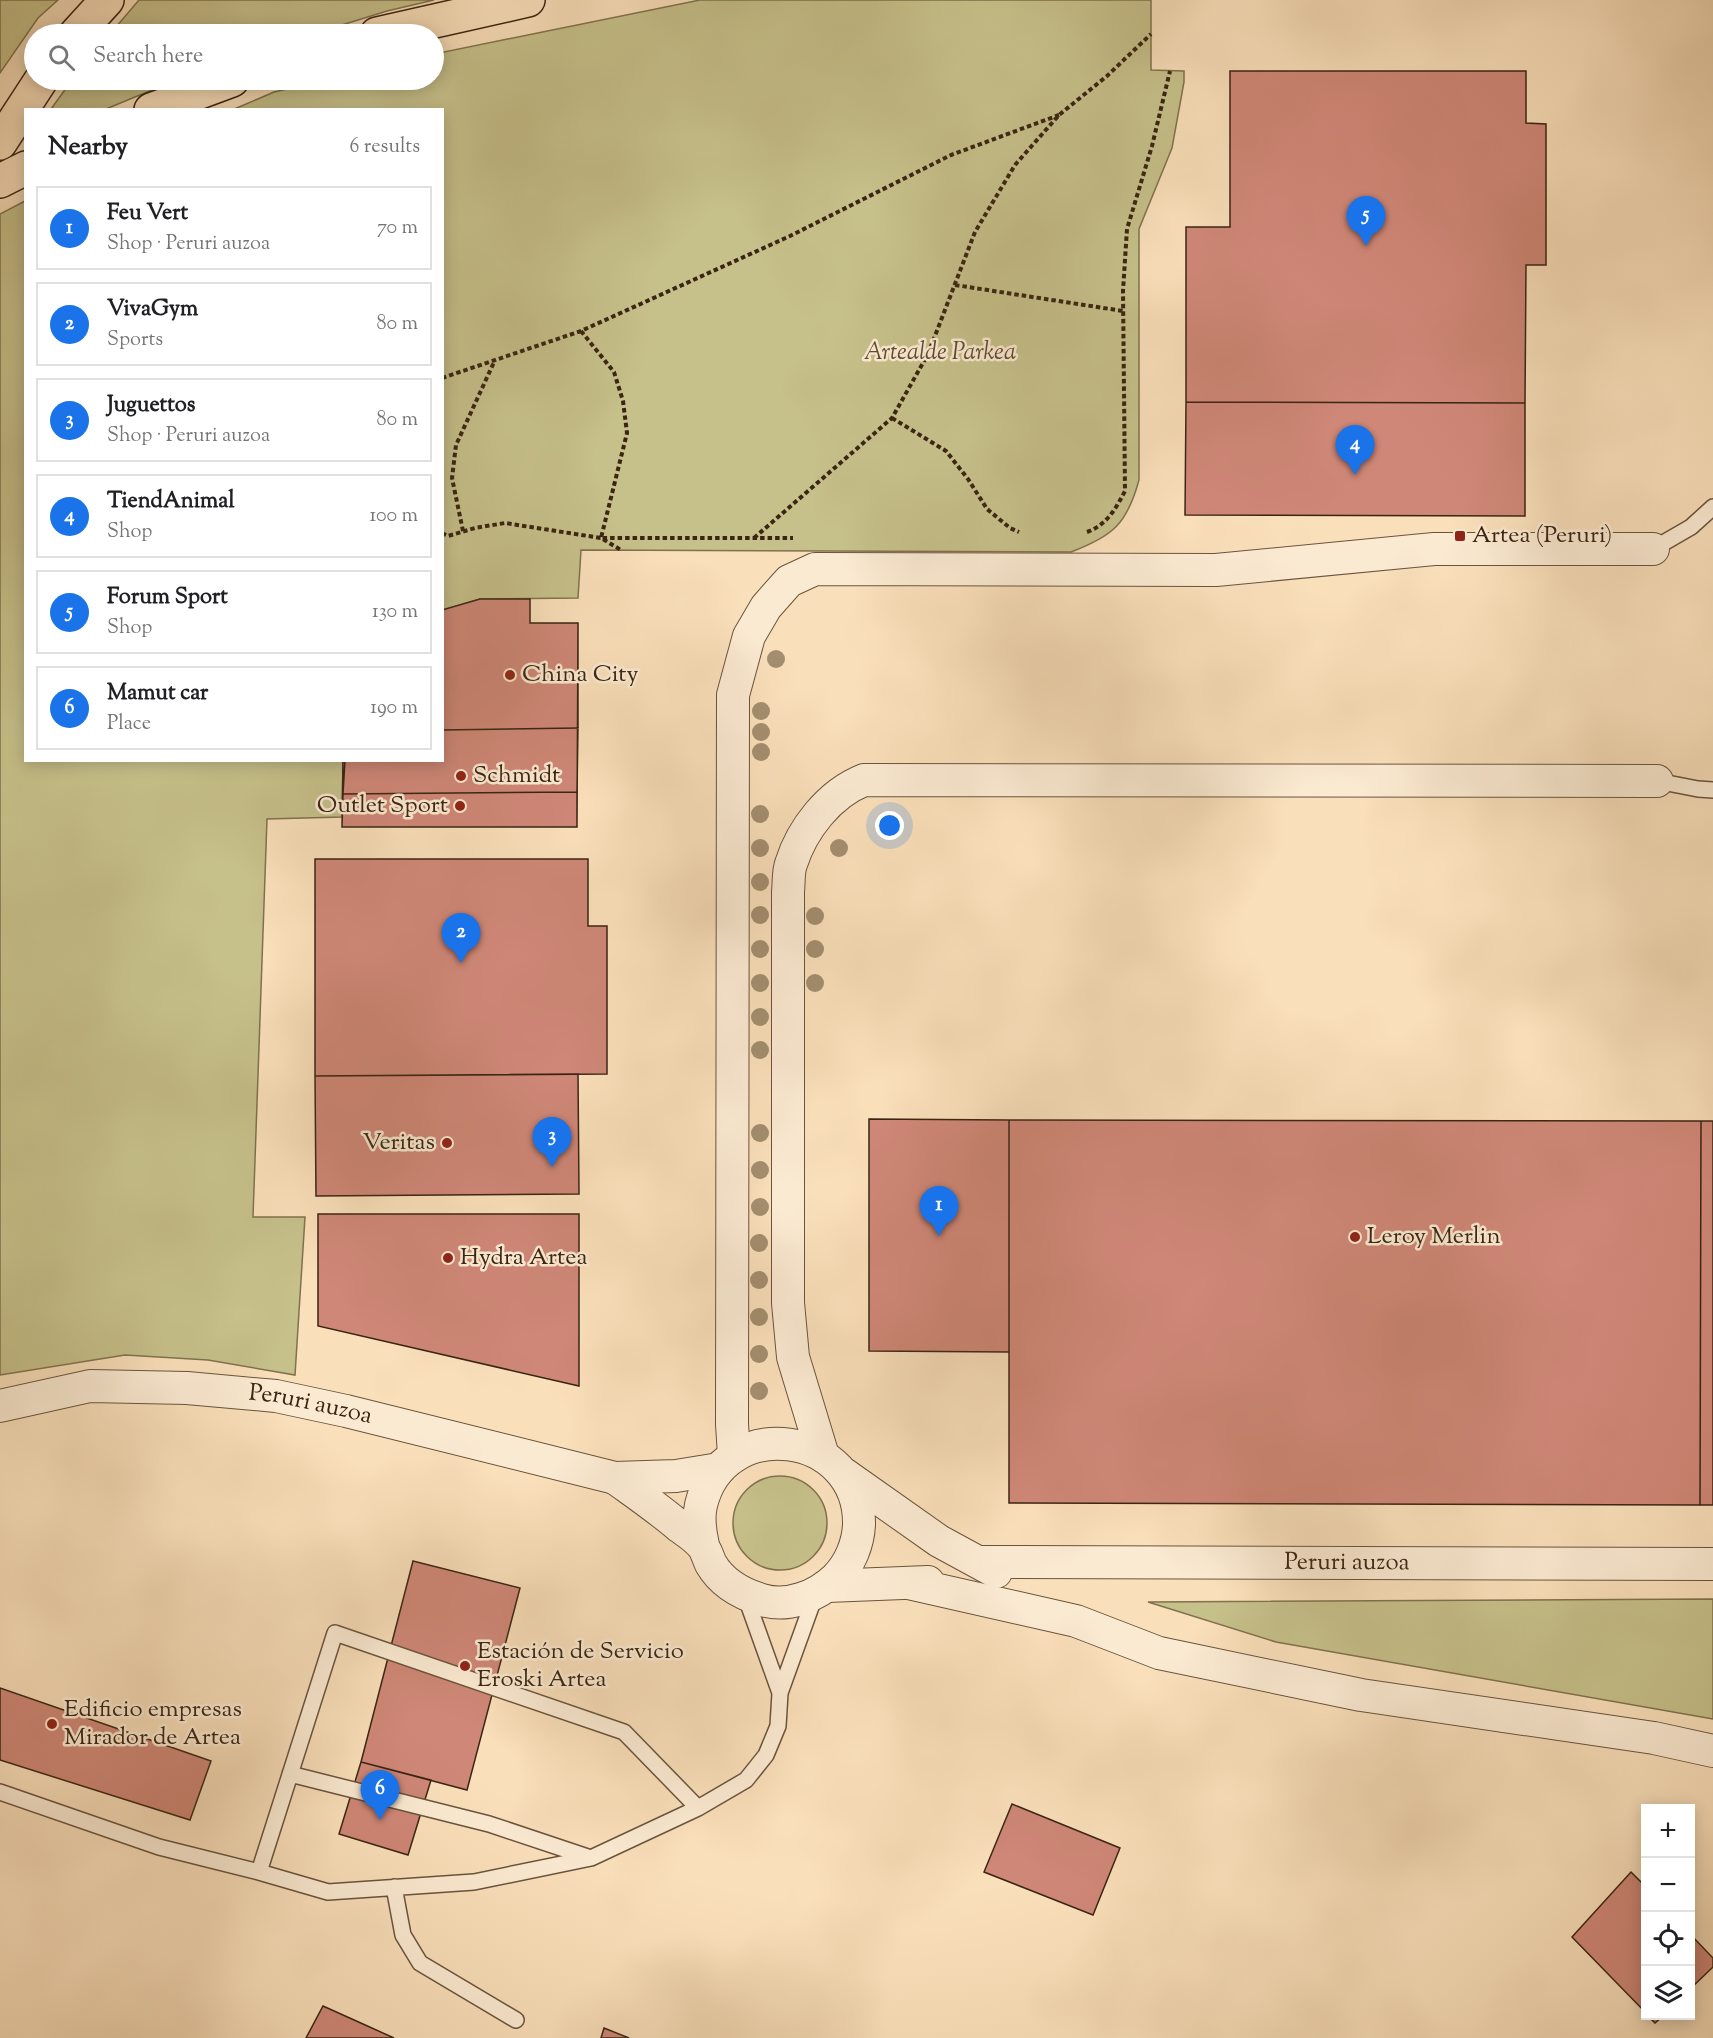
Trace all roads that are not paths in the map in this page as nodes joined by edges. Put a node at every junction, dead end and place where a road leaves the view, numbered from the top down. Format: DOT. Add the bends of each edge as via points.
graph roads {
  1 [pos="107,0"];
  2 [pos="528,0"];
  3 [pos="85,24"];
  4 [pos="423,24"];
  5 [pos="34,90"];
  6 [pos="205,90"];
  7 [pos="156,108"];
  8 [pos="0,143"];
  9 [pos="24,169"];
  10 [pos="0,181"];
  11 [pos="1713,507"];
  12 [pos="1653,549"];
  13 [pos="1657,781"];
  14 [pos="1713,790"];
  15 [pos="0,1406"];
  16 [pos="727,1463"];
  17 [pos="833,1465"];
  18 [pos="615,1478"];
  19 [pos="703,1545"];
  20 [pos="979,1562"];
  21 [pos="1713,1564"];
  22 [pos="908,1583"];
  23 [pos="821,1590"];
  24 [pos="745,1595"];
  25 [pos="1076,1621"];
  26 [pos="780,1693"];
  27 [pos="1713,1751"];
  28 [pos="290,1774"];
  29 [pos="0,1792"];
  30 [pos="698,1808"];
  31 [pos="591,1858"];
  32 [pos="259,1872"];
  33 [pos="394,1887"];
  34 [pos="516,2020"];
  1 -- 3 [label="highway"];
  2 -- 4 [label="highway"];
  5 -- 8 [label="highway"];
  6 -- 7 [label="highway"];
  9 -- 10 [label="highway"];
  11 -- 12 [label="lane" via="1691,527"];
  12 -- 16 [label="street" via="1434,549 1216,570 815,569 789,581 766,607 749,636 733,695 732,1424"];
  13 -- 14 [label="lane"];
  13 -- 17 [label="street" via="864,780 835,799 814,818 803,837 790,865 788,892 788,1303 793,1357"];
  15 -- 18 [label="street, Peruri auzoa" via="90,1386 187,1388 276,1396"];
  16 -- 17 [label="street" via="751,1447 788,1443 806,1447"];
  16 -- 18 [label="street, Peruri auzoa" via="676,1476"];
  16 -- 19 [label="street" via="708,1486 701,1505"];
  17 -- 20 [label="street, Peruri auzoa" via="939,1541"];
  17 -- 23 [label="street" via="853,1492 859,1512 859,1534 842,1572"];
  18 -- 19 [label="street, Peruri auzoa"];
  19 -- 24 [label="street" via="712,1566"];
  20 -- 21 [label="street, Peruri auzoa"];
  20 -- 22 [label="street, Peruri auzoa" via="971,1575 956,1581"];
  20 -- 25 [label="street, Peruri auzoa"];
  22 -- 23 [label="street, Peruri auzoa"];
  22 -- 25 [label="street, Peruri auzoa"];
  23 -- 24 [label="street" via="793,1601 769,1602"];
  23 -- 26 [label="lane"];
  24 -- 26 [label="lane"];
  25 -- 27 [label="street, Peruri auzoa" via="1159,1653 1349,1693 1654,1737"];
  26 -- 30 [label="lane" via="778,1726 766,1755 746,1780"];
  28 -- 30 [label="lane" via="335,1633 624,1732"];
  28 -- 31 [label="lane" via="489,1824"];
  28 -- 32 [label="lane"];
  29 -- 32 [label="lane" via="159,1847"];
  30 -- 31 [label="lane"];
  31 -- 33 [label="lane" via="474,1882"];
  32 -- 33 [label="lane" via="328,1892"];
  33 -- 34 [label="lane" via="403,1935 420,1963"];
}
